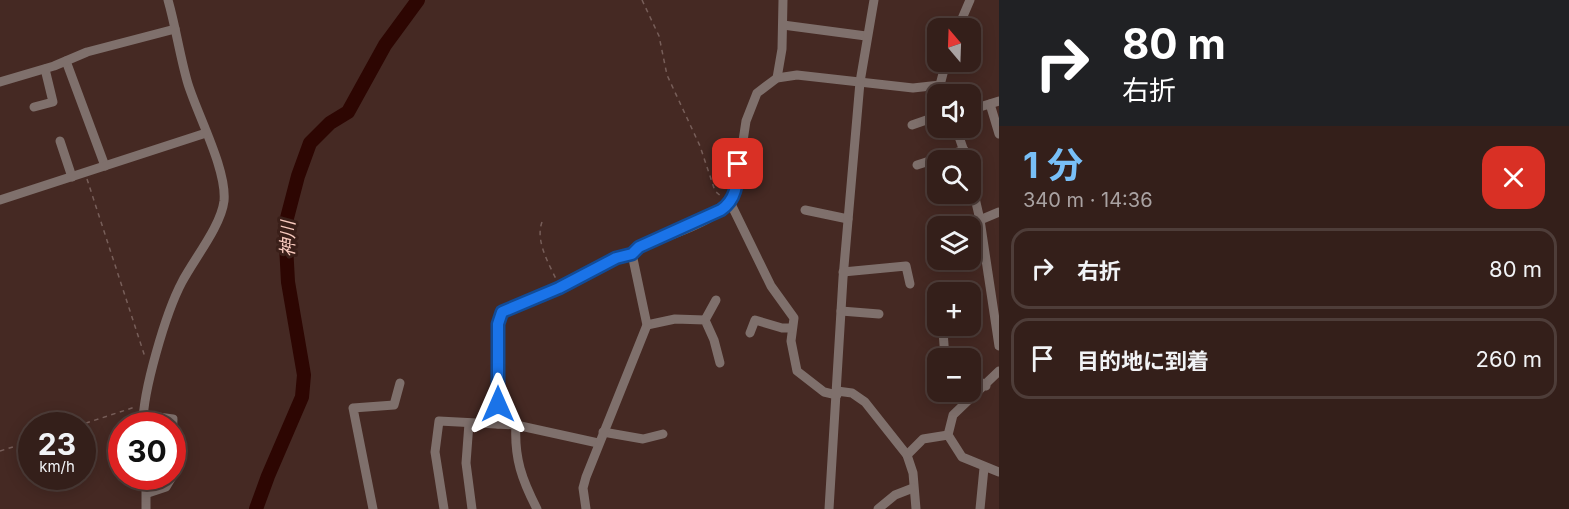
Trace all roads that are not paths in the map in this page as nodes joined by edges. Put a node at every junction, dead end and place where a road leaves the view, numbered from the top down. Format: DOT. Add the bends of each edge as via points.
graph roads {
  1 [pos="168,0"];
  2 [pos="783,0"];
  3 [pos="873,0"];
  4 [pos="970,0"];
  5 [pos="962,18"];
  6 [pos="783,25"];
  7 [pos="176,29"];
  8 [pos="866,36"];
  9 [pos="66,61"];
  10 [pos="45,69"];
  11 [pos="777,78"];
  12 [pos="0,82"];
  13 [pos="860,82"];
  14 [pos="927,86"];
  15 [pos="994,103"];
  16 [pos="34,107"];
  17 [pos="927,119"];
  18 [pos="912,124"];
  19 [pos="206,133"];
  20 [pos="999,134"];
  21 [pos="960,138"];
  22 [pos="60,141"];
  23 [pos="964,150"];
  24 [pos="927,162"];
  25 [pos="917,165"];
  26 [pos="105,166"];
  27 [pos="72,177"];
  28 [pos="0,200"];
  29 [pos="731,204"];
  30 [pos="805,210"];
  31 [pos="999,212"];
  32 [pos="848,219"];
  33 [pos="981,220"];
  34 [pos="981,227"];
  35 [pos="632,254"];
  36 [pos="843,272"];
  37 [pos="910,284"];
  38 [pos="716,300"];
  39 [pos="841,311"];
  40 [pos="879,314"];
  41 [pos="705,320"];
  42 [pos="647,325"];
  43 [pos="792,328"];
  44 [pos="750,333"];
  45 [pos="999,346"];
  46 [pos="720,363"];
  47 [pos="999,371"];
  48 [pos="400,383"];
  49 [pos="981,383"];
  50 [pos="986,386"];
  51 [pos="837,393"];
  52 [pos="143,412"];
  53 [pos="470,423"];
  54 [pos="498,424"];
  55 [pos="516,425"];
  56 [pos="603,432"];
  57 [pos="663,434"];
  58 [pos="948,435"];
  59 [pos="598,443"];
  60 [pos="907,454"];
  61 [pos="984,468"];
  62 [pos="999,472"];
  63 [pos="913,488"];
  64 [pos="148,490"];
  65 [pos="157,490"];
  66 [pos="148,493"];
  67 [pos="147,509"];
  68 [pos="373,509"];
  69 [pos="444,509"];
  70 [pos="472,509"];
  71 [pos="537,509"];
  72 [pos="586,509"];
  73 [pos="829,509"];
  74 [pos="878,509"];
  75 [pos="916,509"];
  76 [pos="980,509"];
  1 -- 7 [label="street"];
  2 -- 6 [label="street"];
  3 -- 8 [label="street"];
  4 -- 5 [label="street"];
  6 -- 8 [label="street"];
  6 -- 11 [label="street"];
  7 -- 9 [label="street"];
  7 -- 19 [label="street" via="188,84"];
  8 -- 13 [label="street"];
  9 -- 10 [label="street"];
  9 -- 26 [label="street"];
  10 -- 12 [label="street"];
  10 -- 16 [label="street" via="58,100"];
  11 -- 13 [label="street" via="797,75"];
  11 -- 29 [label="street" via="757,93 746,121"];
  13 -- 14 [label="street"];
  13 -- 32 [label="street"];
  15 -- 20 [label="street"];
  17 -- 18 [label="street"];
  19 -- 26 [label="street"];
  19 -- 52 [label="street" via="222,182 222,209 175,295"];
  21 -- 23 [label="street"];
  22 -- 27 [label="street"];
  24 -- 25 [label="street"];
  26 -- 27 [label="street"];
  27 -- 28 [label="street"];
  29 -- 35 [label="street" via="705,220 639,247"];
  29 -- 43 [label="street" via="771,286 794,318"];
  30 -- 32 [label="street"];
  31 -- 33 [label="street"];
  32 -- 36 [label="street"];
  34 -- 45 [label="street"];
  35 -- 42 [label="street"];
  35 -- 54 [label="street" via="508,308 498,317"];
  36 -- 37 [label="street" via="906,266"];
  36 -- 39 [label="street"];
  38 -- 41 [label="street"];
  39 -- 40 [label="street"];
  39 -- 51 [label="street"];
  41 -- 42 [label="street"];
  41 -- 46 [label="street"];
  42 -- 56 [label="street"];
  43 -- 44 [label="street" via="755,320"];
  43 -- 51 [label="street" via="797,371 824,392"];
  47 -- 50 [label="street"];
  48 -- 68 [label="street" via="394,405 353,408"];
  49 -- 50 [label="street"];
  50 -- 58 [label="street" via="953,415"];
  51 -- 60 [label="street" via="852,393 865,402"];
  51 -- 73 [label="street"];
  53 -- 54 [label="street"];
  53 -- 69 [label="street" via="439,421 435,452"];
  53 -- 70 [label="street" via="466,463"];
  54 -- 55 [label="street"];
  55 -- 59 [label="street"];
  55 -- 71 [label="street" via="514,449"];
  56 -- 57 [label="street" via="643,439"];
  56 -- 59 [label="street"];
  58 -- 60 [label="street" via="923,439"];
  58 -- 61 [label="street" via="962,457"];
  59 -- 72 [label="street" via="583,488"];
  60 -- 63 [label="street"];
  61 -- 62 [label="street"];
  61 -- 76 [label="street"];
  63 -- 74 [label="street" via="894,495"];
  63 -- 75 [label="street"];
  64 -- 66 [label="street"];
  65 -- 66 [label="street"];
  66 -- 67 [label="street"];
}
